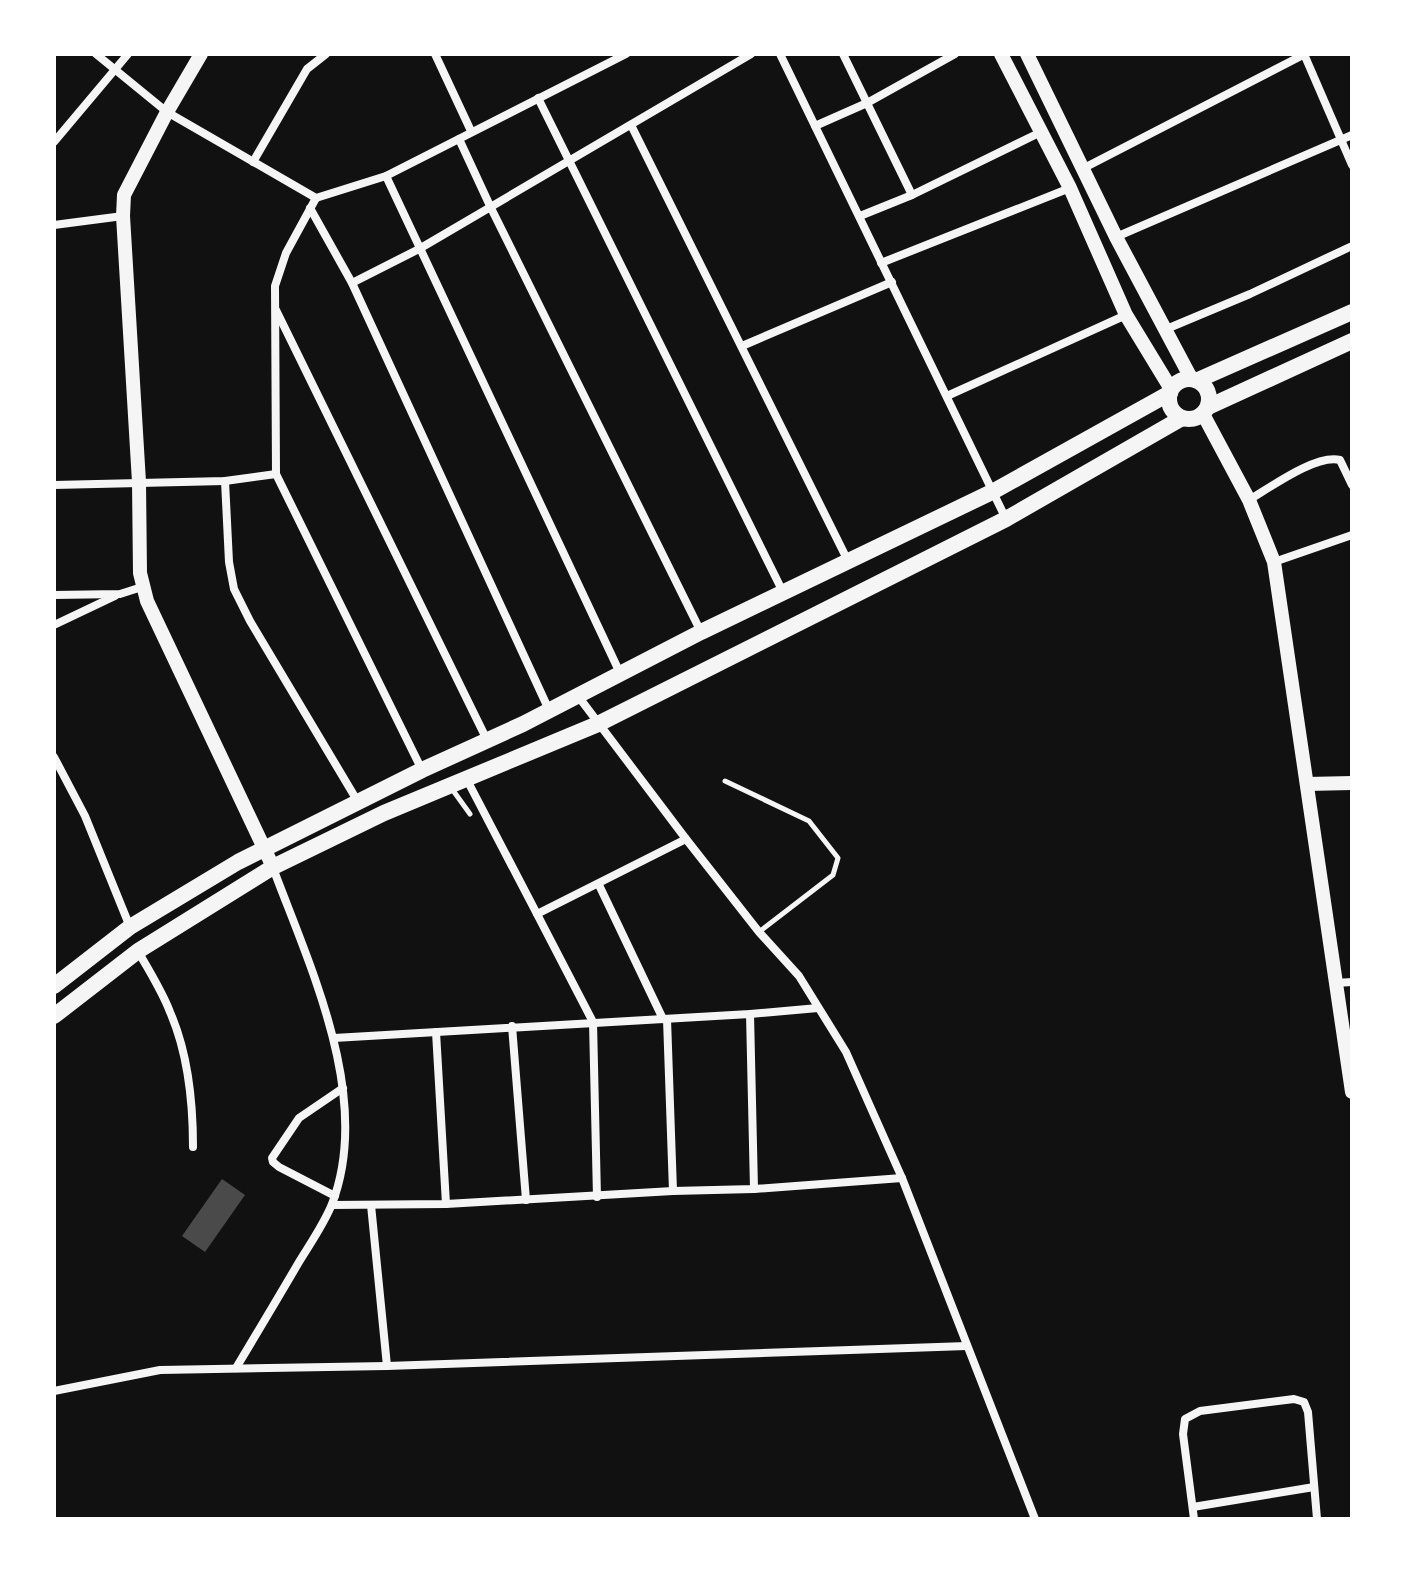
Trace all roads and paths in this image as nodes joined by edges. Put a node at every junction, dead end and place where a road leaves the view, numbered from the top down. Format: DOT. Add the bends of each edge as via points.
graph roads {
  1 [pos="96,54"];
  2 [pos="128,54"];
  3 [pos="201,54"];
  4 [pos="326,54"];
  5 [pos="435,54"];
  6 [pos="626,54"];
  7 [pos="751,54"];
  8 [pos="780,54"];
  9 [pos="843,54"];
  10 [pos="955,54"];
  11 [pos="1001,54"];
  12 [pos="1027,54"];
  13 [pos="1305,54"];
  14 [pos="612,58"];
  15 [pos="115,70"];
  16 [pos="538,98"];
  17 [pos="867,103"];
  18 [pos="167,112"];
  19 [pos="631,125"];
  20 [pos="815,126"];
  21 [pos="471,131"];
  22 [pos="1041,132"];
  23 [pos="1352,135"];
  24 [pos="459,139"];
  25 [pos="1340,139"];
  26 [pos="54,142"];
  27 [pos="253,162"];
  28 [pos="568,162"];
  29 [pos="1352,165"];
  30 [pos="1084,168"];
  31 [pos="386,176"];
  32 [pos="1070,188"];
  33 [pos="912,195"];
  34 [pos="316,198"];
  35 [pos="310,208"];
  36 [pos="491,208"];
  37 [pos="123,216"];
  38 [pos="860,216"];
  39 [pos="54,225"];
  40 [pos="1116,237"];
  41 [pos="1352,246"];
  42 [pos="419,249"];
  43 [pos="881,263"];
  44 [pos="892,282"];
  45 [pos="352,283"];
  46 [pos="273,304"];
  47 [pos="1352,312"];
  48 [pos="1126,315"];
  49 [pos="1164,330"];
  50 [pos="1352,341"];
  51 [pos="742,346"];
  52 [pos="1194,379"];
  53 [pos="1170,391"];
  54 [pos="947,396"];
  55 [pos="1206,410"];
  56 [pos="1182,418"];
  57 [pos="276,474"];
  58 [pos="225,481"];
  59 [pos="139,482"];
  60 [pos="54,485"];
  61 [pos="1352,485"];
  62 [pos="994,491"];
  63 [pos="1249,500"];
  64 [pos="1006,519"];
  65 [pos="1352,535"];
  66 [pos="849,562"];
  67 [pos="1274,562"];
  68 [pos="142,587"];
  69 [pos="783,592"];
  70 [pos="120,594"];
  71 [pos="54,595"];
  72 [pos="54,625"];
  73 [pos="701,632"];
  74 [pos="620,673"];
  75 [pos="578,695"];
  76 [pos="549,710"];
  77 [pos="598,724"];
  78 [pos="487,740"];
  79 [pos="54,757"];
  80 [pos="422,770"];
  81 [pos="466,777"];
  82 [pos="725,781"];
  83 [pos="1352,783"];
  84 [pos="1307,784"];
  85 [pos="449,785"];
  86 [pos="359,802"];
  87 [pos="470,814"];
  88 [pos="686,839"];
  89 [pos="264,849"];
  90 [pos="273,867"];
  91 [pos="599,885"];
  92 [pos="537,914"];
  93 [pos="130,927"];
  94 [pos="759,932"];
  95 [pos="138,951"];
  96 [pos="1352,982"];
  97 [pos="1336,983"];
  98 [pos="54,986"];
  99 [pos="818,1008"];
  100 [pos="750,1014"];
  101 [pos="54,1016"];
  102 [pos="665,1019"];
  103 [pos="593,1022"];
  104 [pos="512,1026"];
  105 [pos="436,1032"];
  106 [pos="334,1038"];
  107 [pos="1351,1085"];
  108 [pos="343,1088"];
  109 [pos="193,1147"];
  110 [pos="902,1178"];
  111 [pos="754,1189"];
  112 [pos="673,1191"];
  113 [pos="597,1197"];
  114 [pos="526,1200"];
  115 [pos="333,1201"];
  116 [pos="446,1204"];
  117 [pos="371,1205"];
  118 [pos="967,1346"];
  119 [pos="387,1366"];
  120 [pos="236,1368"];
  121 [pos="54,1391"];
  122 [pos="1314,1487"];
  123 [pos="1193,1507"];
  124 [pos="1035,1519"];
  125 [pos="1194,1519"];
  126 [pos="1317,1519"];
  1 -- 15 [label="street"];
  2 -- 15 [label="street"];
  3 -- 18 [label="street"];
  4 -- 27 [label="street" via="307,69"];
  5 -- 21 [label="street"];
  6 -- 14 [label="street"];
  7 -- 19 [label="street"];
  8 -- 20 [label="street"];
  9 -- 17 [label="street"];
  10 -- 17 [label="street"];
  11 -- 22 [label="street"];
  12 -- 30 [label="street"];
  13 -- 25 [label="street"];
  13 -- 30 [label="street"];
  14 -- 16 [label="street"];
  15 -- 18 [label="street"];
  15 -- 26 [label="street"];
  16 -- 21 [label="street"];
  16 -- 28 [label="street"];
  17 -- 20 [label="street"];
  17 -- 33 [label="street"];
  18 -- 27 [label="street"];
  18 -- 37 [label="street" via="124,195"];
  19 -- 28 [label="street"];
  19 -- 51 [label="street"];
  20 -- 38 [label="street"];
  21 -- 24 [label="street"];
  22 -- 32 [label="street"];
  22 -- 33 [label="street"];
  23 -- 25 [label="street"];
  24 -- 31 [label="street"];
  24 -- 36 [label="street"];
  25 -- 29 [label="street"];
  25 -- 40 [label="street"];
  27 -- 34 [label="street"];
  28 -- 36 [label="street"];
  28 -- 69 [label="street"];
  30 -- 40 [label="street"];
  31 -- 34 [label="street"];
  31 -- 42 [label="street"];
  32 -- 43 [label="street"];
  32 -- 48 [label="street"];
  33 -- 38 [label="street"];
  34 -- 35 [label="street"];
  35 -- 45 [label="street"];
  35 -- 46 [label="street" via="286,253"];
  36 -- 42 [label="street"];
  36 -- 73 [label="street"];
  37 -- 39 [label="street"];
  37 -- 59 [label="street"];
  38 -- 43 [label="street"];
  40 -- 49 [label="street"];
  41 -- 49 [label="street"];
  42 -- 45 [label="street"];
  42 -- 74 [label="street"];
  43 -- 44 [label="street"];
  44 -- 51 [label="street"];
  44 -- 54 [label="street"];
  45 -- 76 [label="street"];
  46 -- 57 [label="street"];
  46 -- 78 [label="street"];
  47 -- 52 [label="main road"];
  48 -- 53 [label="street"];
  48 -- 54 [label="street"];
  49 -- 52 [label="street"];
  50 -- 55 [label="main road"];
  51 -- 66 [label="street"];
  52 -- 53 [label="main road" via="1179,381"];
  52 -- 55 [label="main road" via="1209,392"];
  53 -- 56 [label="main road" via="1170,405"];
  53 -- 62 [label="main road"];
  54 -- 62 [label="street"];
  55 -- 56 [label="main road" via="1193,419"];
  55 -- 63 [label="street"];
  56 -- 64 [label="main road"];
  57 -- 58 [label="street"];
  57 -- 80 [label="street"];
  58 -- 59 [label="street"];
  58 -- 86 [label="street" via="234,589"];
  59 -- 60 [label="street"];
  59 -- 68 [label="street"];
  61 -- 63 [label="street" via="1340,460 1332,458"];
  62 -- 64 [label="street"];
  62 -- 66 [label="main road"];
  63 -- 67 [label="street"];
  64 -- 77 [label="main road"];
  65 -- 67 [label="street"];
  66 -- 69 [label="main road"];
  67 -- 84 [label="street"];
  68 -- 70 [label="street"];
  68 -- 89 [label="street"];
  69 -- 73 [label="main road"];
  70 -- 71 [label="street"];
  70 -- 72 [label="street"];
  73 -- 74 [label="main road"];
  74 -- 75 [label="main road"];
  75 -- 76 [label="main road"];
  75 -- 77 [label="street"];
  76 -- 78 [label="main road"];
  77 -- 81 [label="main road"];
  77 -- 88 [label="street"];
  78 -- 80 [label="main road"];
  79 -- 93 [label="street" via="85,816"];
  80 -- 86 [label="main road"];
  81 -- 85 [label="main road"];
  81 -- 92 [label="street"];
  82 -- 94 [label="lane" via="809,821 838,858 833,875"];
  83 -- 84 [label="street"];
  84 -- 97 [label="street"];
  85 -- 87 [label="lane"];
  85 -- 90 [label="main road"];
  86 -- 89 [label="main road"];
  88 -- 91 [label="street"];
  88 -- 94 [label="street"];
  89 -- 90 [label="street"];
  89 -- 93 [label="main road"];
  90 -- 95 [label="main road"];
  90 -- 106 [label="street"];
  91 -- 92 [label="street"];
  91 -- 102 [label="street"];
  92 -- 103 [label="street"];
  93 -- 98 [label="main road"];
  94 -- 99 [label="street" via="799,976"];
  95 -- 101 [label="main road"];
  95 -- 109 [label="street" via="178,1032"];
  96 -- 97 [label="street"];
  97 -- 107 [label="street"];
  99 -- 100 [label="street"];
  99 -- 110 [label="street" via="846,1052"];
  100 -- 102 [label="street"];
  100 -- 111 [label="street"];
  102 -- 103 [label="street"];
  102 -- 112 [label="street"];
  103 -- 104 [label="street"];
  103 -- 113 [label="street"];
  104 -- 105 [label="street"];
  104 -- 114 [label="street"];
  105 -- 106 [label="street"];
  105 -- 116 [label="street"];
  106 -- 108 [label="street"];
  108 -- 115 [label="street" via="341,1173"];
  108 -- 115 [label="street" via="299,1118 272,1158"];
  110 -- 111 [label="street"];
  110 -- 118 [label="street"];
  111 -- 112 [label="street"];
  112 -- 113 [label="street"];
  113 -- 114 [label="street"];
  114 -- 116 [label="street"];
  115 -- 117 [label="street"];
  115 -- 120 [label="street"];
  116 -- 117 [label="street"];
  117 -- 119 [label="street"];
  118 -- 119 [label="street"];
  118 -- 124 [label="street"];
  119 -- 120 [label="street"];
  120 -- 121 [label="street" via="160,1370"];
  122 -- 123 [label="street"];
  122 -- 123 [label="street" via="1304,1402 1200,1411 1185,1419 1183,1434"];
  122 -- 126 [label="street"];
  123 -- 125 [label="street"];
}
